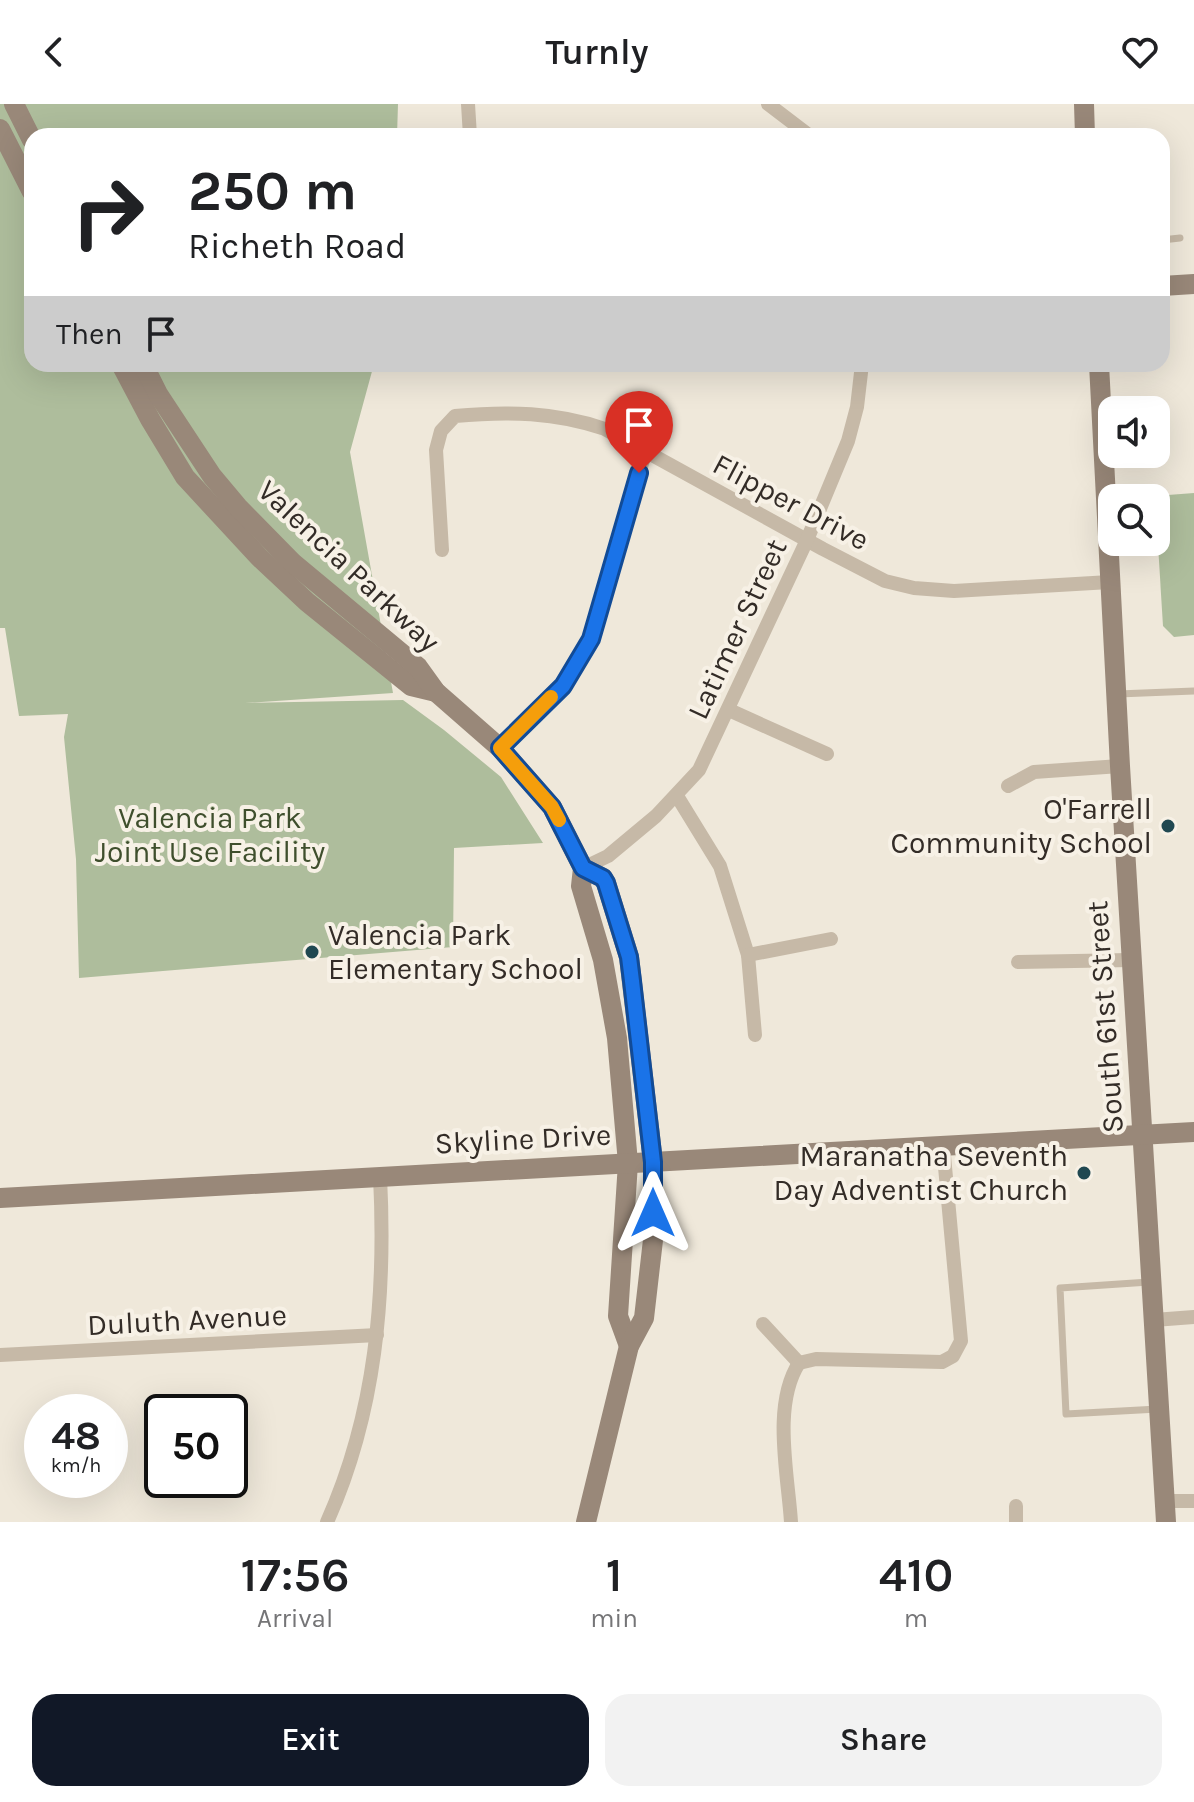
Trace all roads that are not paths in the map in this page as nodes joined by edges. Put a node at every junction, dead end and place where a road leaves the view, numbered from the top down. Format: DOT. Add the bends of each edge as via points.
graph roads {
  1 [pos="14,104"];
  2 [pos="468,104"];
  3 [pos="768,104"];
  4 [pos="1084,104"];
  5 [pos="26,128"];
  6 [pos="470,128"];
  7 [pos="800,128"];
  8 [pos="1085,128"];
  9 [pos="0,129"];
  10 [pos="24,176"];
  11 [pos="1180,238"];
  12 [pos="1170,239"];
  13 [pos="1194,284"];
  14 [pos="1170,286"];
  15 [pos="125,372"];
  16 [pos="147,372"];
  17 [pos="861,372"];
  18 [pos="1099,372"];
  19 [pos="645,453"];
  20 [pos="807,540"];
  21 [pos="442,550"];
  22 [pos="1110,582"];
  23 [pos="1194,691"];
  24 [pos="436,692"];
  25 [pos="1116,694"];
  26 [pos="729,710"];
  27 [pos="500,748"];
  28 [pos="827,754"];
  29 [pos="1120,766"];
  30 [pos="1008,786"];
  31 [pos="677,796"];
  32 [pos="583,868"];
  33 [pos="831,939"];
  34 [pos="748,955"];
  35 [pos="1131,960"];
  36 [pos="1018,962"];
  37 [pos="755,1035"];
  38 [pos="1194,1132"];
  39 [pos="1143,1135"];
  40 [pos="943,1145"];
  41 [pos="653,1162"];
  42 [pos="628,1163"];
  43 [pos="380,1176"];
  44 [pos="0,1198"];
  45 [pos="1152,1282"];
  46 [pos="1194,1317"];
  47 [pos="1154,1320"];
  48 [pos="763,1324"];
  49 [pos="377,1335"];
  50 [pos="629,1346"];
  51 [pos="0,1355"];
  52 [pos="799,1363"];
  53 [pos="1158,1409"];
  54 [pos="1165,1501"];
  55 [pos="1194,1501"];
  56 [pos="1016,1506"];
  57 [pos="327,1522"];
  58 [pos="586,1522"];
  59 [pos="791,1522"];
  60 [pos="1016,1522"];
  61 [pos="1166,1522"];
  1 -- 5 [label="main road"];
  2 -- 6 [label="street"];
  3 -- 7 [label="street"];
  4 -- 8 [label="main road"];
  9 -- 10 [label="main road"];
  11 -- 12 [label="lane"];
  13 -- 14 [label="main road"];
  15 -- 24 [label="main road, Valencia Parkway" via="185,477 259,557 411,686"];
  16 -- 24 [label="main road, Valencia Parkway" via="212,476 238,507 293,563 418,667"];
  17 -- 20 [label="street, Latimer Street" via="848,441"];
  18 -- 22 [label="main road, South 61st Street"];
  19 -- 20 [label="street, Flipper Drive"];
  19 -- 21 [label="street, Flipper Drive" via="577,419 546,414 455,416 441,431 436,450"];
  19 -- 27 [label="street" via="591,639 563,686"];
  20 -- 22 [label="street, Flipper Drive" via="885,581 914,588 954,591"];
  20 -- 26 [label="street, Latimer Street"];
  22 -- 25 [label="main road, South 61st Street"];
  23 -- 25 [label="lane"];
  24 -- 27 [label="main road, Valencia Parkway"];
  25 -- 29 [label="main road, South 61st Street"];
  26 -- 28 [label="street"];
  26 -- 31 [label="street, Latimer Street" via="699,770"];
  27 -- 32 [label="main road, Valencia Parkway" via="552,807"];
  29 -- 30 [label="street" via="1034,772"];
  29 -- 35 [label="main road, South 61st Street"];
  31 -- 32 [label="street, Latimer Street" via="608,856"];
  31 -- 34 [label="street" via="720,866"];
  32 -- 41 [label="main road, Valencia Parkway" via="606,883 629,957"];
  32 -- 42 [label="main road, Valencia Parkway" via="581,886 603,960 617,1038"];
  33 -- 34 [label="street"];
  34 -- 37 [label="street"];
  35 -- 36 [label="street"];
  35 -- 39 [label="main road, South 61st Street"];
  38 -- 39 [label="main road, Skyline Drive"];
  39 -- 40 [label="main road, Skyline Drive"];
  39 -- 45 [label="main road, South 61st Street"];
  40 -- 41 [label="main road, Skyline Drive"];
  40 -- 52 [label="street" via="961,1341 953,1356 942,1362"];
  41 -- 42 [label="main road, Skyline Drive"];
  41 -- 50 [label="main road, Valencia Parkway" via="653,1240 644,1318"];
  42 -- 43 [label="main road, Skyline Drive"];
  42 -- 50 [label="main road, Valencia Parkway" via="618,1316"];
  43 -- 44 [label="main road, Skyline Drive"];
  43 -- 49 [label="street" via="383,1261"];
  45 -- 47 [label="main road, South 61st Street"];
  45 -- 53 [label="lane" via="1060,1288 1066,1414"];
  46 -- 47 [label="street"];
  47 -- 53 [label="main road, South 61st Street"];
  48 -- 52 [label="street"];
  49 -- 51 [label="street, Duluth Avenue"];
  49 -- 57 [label="street" via="357,1441"];
  50 -- 58 [label="main road, Valencia Parkway"];
  52 -- 59 [label="street" via="783,1408"];
  53 -- 54 [label="main road, South 61st Street"];
  54 -- 55 [label="street"];
  54 -- 61 [label="main road, South 61st Street"];
  56 -- 60 [label="street"];
}
